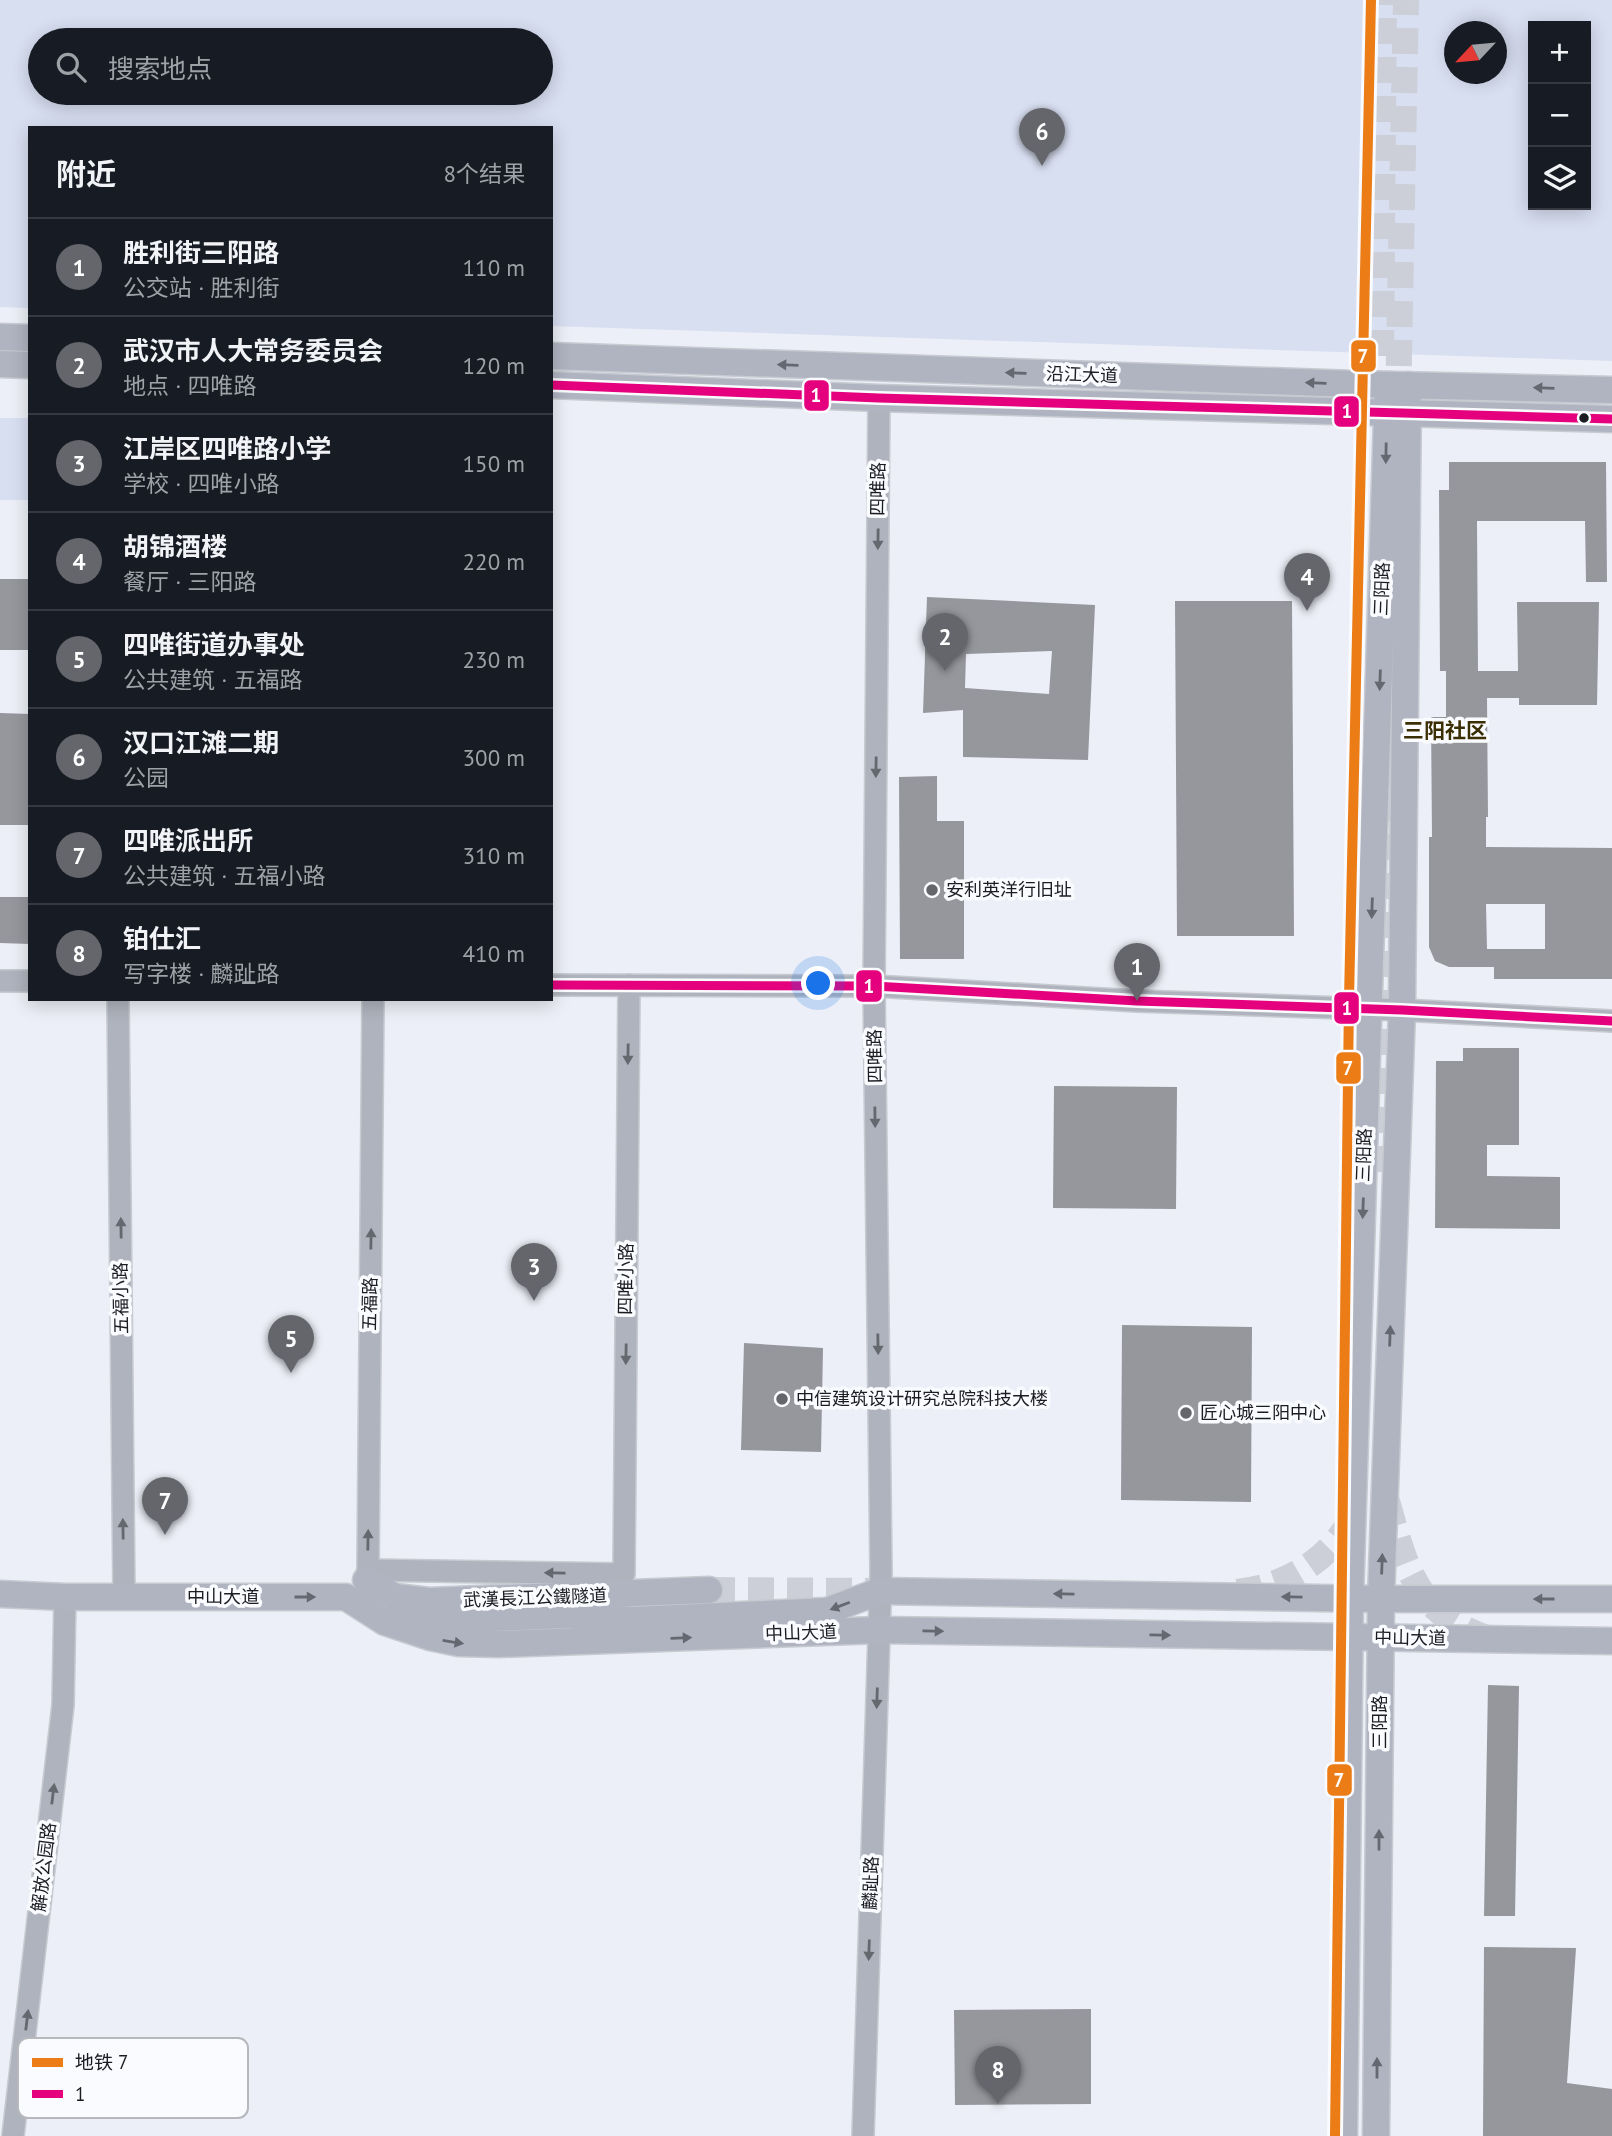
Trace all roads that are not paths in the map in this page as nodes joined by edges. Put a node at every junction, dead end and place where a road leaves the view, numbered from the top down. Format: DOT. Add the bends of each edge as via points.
graph roads {
  1 [pos="0,337"];
  2 [pos="28,338"];
  3 [pos="553,356"];
  4 [pos="0,364"];
  5 [pos="28,365"];
  6 [pos="1398,385"];
  7 [pos="553,386"];
  8 [pos="1612,390"];
  9 [pos="879,398"];
  10 [pos="1397,413"];
  11 [pos="1612,419"];
  12 [pos="0,981"];
  13 [pos="28,981"];
  14 [pos="553,985"];
  15 [pos="629,985"];
  16 [pos="874,986"];
  17 [pos="118,1001"];
  18 [pos="373,1001"];
  19 [pos="1369,1010"];
  20 [pos="1402,1010"];
  21 [pos="1612,1021"];
  22 [pos="624,1574"];
  23 [pos="360,1584"];
  24 [pos="709,1590"];
  25 [pos="880,1591"];
  26 [pos="0,1594"];
  27 [pos="65,1597"];
  28 [pos="124,1597"];
  29 [pos="1350,1598"];
  30 [pos="1381,1599"];
  31 [pos="1612,1599"];
  32 [pos="879,1630"];
  33 [pos="1349,1638"];
  34 [pos="1381,1638"];
  35 [pos="1612,1641"];
  36 [pos="24,2038"];
  37 [pos="18,2093"];
  38 [pos="13,2136"];
  39 [pos="863,2136"];
  40 [pos="1344,2136"];
  41 [pos="1376,2136"];
  1 -- 2 [label="main road"];
  6 -- 3 [label="main road, 沿江大道, one-way"];
  4 -- 5 [label="main road"];
  8 -- 6 [label="main road, 沿江大道, one-way"];
  6 -- 10 [label="main road, 三阳路"];
  7 -- 9 [label="main road, 沿江大道"];
  9 -- 10 [label="main road, 沿江大道"];
  9 -- 16 [label="street, 四唯路, one-way"];
  10 -- 11 [label="main road, 沿江大道"];
  10 -- 19 [label="main road, 三阳路, one-way"];
  10 -- 20 [label="main road, 三阳路"];
  12 -- 13 [label="street"];
  14 -- 15 [label="street"];
  15 -- 16 [label="street"];
  15 -- 22 [label="street, 四唯小路, one-way"];
  16 -- 19 [label="street"];
  16 -- 25 [label="street, 四唯路, one-way"];
  28 -- 17 [label="street, 五福小路, one-way"];
  23 -- 18 [label="street, 五福路, one-way"];
  19 -- 20 [label="street"];
  19 -- 29 [label="main road, 三阳路, one-way"];
  20 -- 21 [label="street"];
  30 -- 20 [label="main road, 三阳路, one-way"];
  22 -- 23 [label="street, 中山大道, one-way"];
  23 -- 24 [label="main road, 武漢長江公鐵隧道" via="395,1597 429,1601"];
  25 -- 23 [label="main road, 中山大道, one-way" via="827,1611 632,1620 566,1615 444,1620 390,1609"];
  28 -- 23 [label="main road, 中山大道, one-way"];
  23 -- 32 [label="main road, 中山大道, one-way" via="385,1622 459,1643"];
  29 -- 25 [label="main road, 中山大道, one-way"];
  25 -- 32 [label="street, 四唯路"];
  26 -- 27 [label="main road, 中山大道"];
  27 -- 28 [label="main road, 中山大道"];
  36 -- 27 [label="street, 解放公园路, one-way" via="63,1705"];
  29 -- 30 [label="main road, 中山大道"];
  29 -- 33 [label="main road, 三阳路"];
  31 -- 30 [label="main road, 中山大道, one-way"];
  30 -- 34 [label="main road, 三阳路"];
  32 -- 33 [label="main road, 中山大道, one-way"];
  32 -- 39 [label="street, 麟趾路, one-way"];
  33 -- 34 [label="main road, 中山大道"];
  33 -- 40 [label="main road, 三阳路"];
  34 -- 35 [label="main road, 中山大道"];
  41 -- 34 [label="main road, 三阳路, one-way"];
  38 -- 37 [label="street, 解放公园路, one-way"];
}
